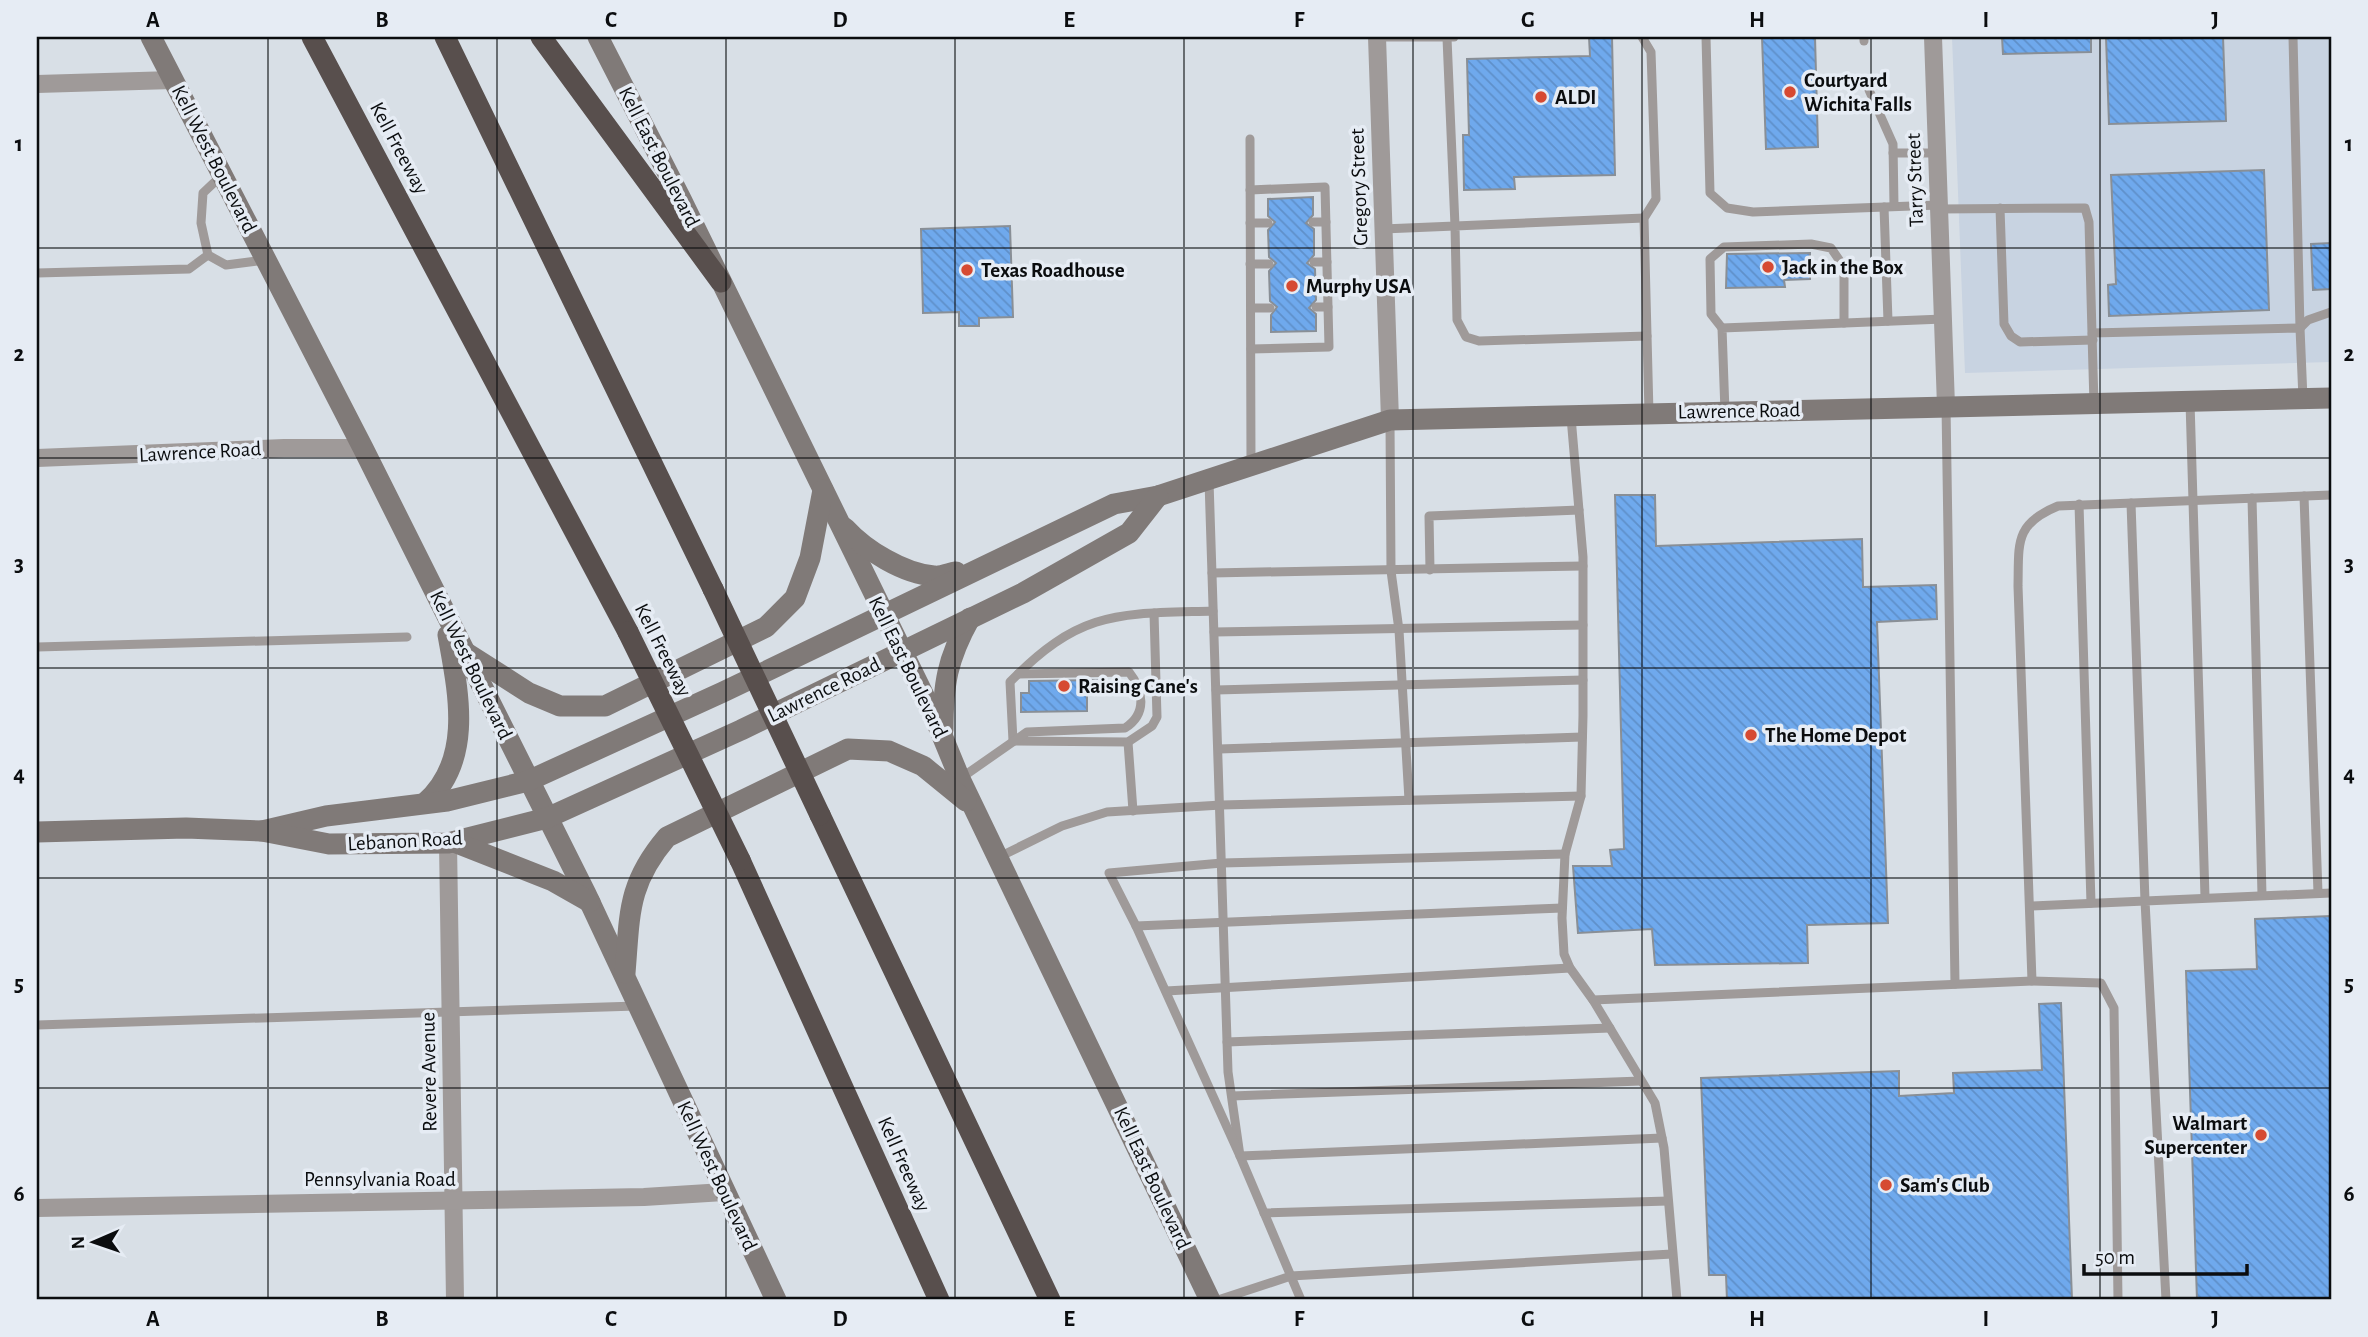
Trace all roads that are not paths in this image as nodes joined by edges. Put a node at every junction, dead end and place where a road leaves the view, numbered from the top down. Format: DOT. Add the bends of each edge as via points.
graph roads {
  1 [pos="151,37"];
  2 [pos="312,37"];
  3 [pos="445,37"];
  4 [pos="541,37"];
  5 [pos="598,37"];
  6 [pos="1377,37"];
  7 [pos="1642,37"];
  8 [pos="1706,37"];
  9 [pos="1933,37"];
  10 [pos="2293,37"];
  11 [pos="1451,38"];
  12 [pos="173,80"];
  13 [pos="37,84"];
  14 [pos="1869,90"];
  15 [pos="1250,139"];
  16 [pos="1893,153"];
  17 [pos="1937,153"];
  18 [pos="222,175"];
  19 [pos="1250,190"];
  20 [pos="1889,206"];
  21 [pos="1939,207"];
  22 [pos="2000,208"];
  23 [pos="1644,218"];
  24 [pos="1313,222"];
  25 [pos="1326,222"];
  26 [pos="1250,223"];
  27 [pos="1268,223"];
  28 [pos="1455,226"];
  29 [pos="1383,229"];
  30 [pos="208,255"];
  31 [pos="266,260"];
  32 [pos="1314,262"];
  33 [pos="1327,262"];
  34 [pos="1250,264"];
  35 [pos="1269,264"];
  36 [pos="37,273"];
  37 [pos="721,282"];
  38 [pos="1270,307"];
  39 [pos="1316,307"];
  40 [pos="1328,307"];
  41 [pos="1251,308"];
  42 [pos="2331,312"];
  43 [pos="1943,319"];
  44 [pos="1888,321"];
  45 [pos="1844,323"];
  46 [pos="1722,328"];
  47 [pos="2300,328"];
  48 [pos="1647,336"];
  49 [pos="2092,336"];
  50 [pos="1251,349"];
  51 [pos="2331,398"];
  52 [pos="2303,399"];
  53 [pos="2190,402"];
  54 [pos="2094,404"];
  55 [pos="1946,406"];
  56 [pos="1724,412"];
  57 [pos="1648,413"];
  58 [pos="1571,415"];
  59 [pos="1390,420"];
  60 [pos="363,448"];
  61 [pos="37,458"];
  62 [pos="1251,466"];
  63 [pos="1209,479"];
  64 [pos="823,490"];
  65 [pos="2331,495"];
  66 [pos="1158,496"];
  67 [pos="2304,496"];
  68 [pos="2252,498"];
  69 [pos="2192,500"];
  70 [pos="2131,503"];
  71 [pos="2078,504"];
  72 [pos="1579,510"];
  73 [pos="839,522"];
  74 [pos="1583,566"];
  75 [pos="979,567"];
  76 [pos="1430,570"];
  77 [pos="1391,571"];
  78 [pos="1212,573"];
  79 [pos="1213,611"];
  80 [pos="444,612"];
  81 [pos="1154,612"];
  82 [pos="883,614"];
  83 [pos="970,618"];
  84 [pos="1583,625"];
  85 [pos="1399,631"];
  86 [pos="1214,632"];
  87 [pos="407,637"];
  88 [pos="37,648"];
  89 [pos="464,650"];
  90 [pos="902,652"];
  91 [pos="1018,674"];
  92 [pos="1583,680"];
  93 [pos="1403,685"];
  94 [pos="1216,690"];
  95 [pos="1582,737"];
  96 [pos="943,739"];
  97 [pos="1013,741"];
  98 [pos="1406,741"];
  99 [pos="1128,742"];
  100 [pos="1219,749"];
  101 [pos="960,779"];
  102 [pos="528,780"];
  103 [pos="1581,796"];
  104 [pos="1409,800"];
  105 [pos="425,803"];
  106 [pos="1221,805"];
  107 [pos="973,807"];
  108 [pos="1133,811"];
  109 [pos="547,818"];
  110 [pos="262,831"];
  111 [pos="37,832"];
  112 [pos="451,843"];
  113 [pos="1565,854"];
  114 [pos="998,858"];
  115 [pos="1222,863"];
  116 [pos="2318,893"];
  117 [pos="2331,893"];
  118 [pos="2262,895"];
  119 [pos="2205,897"];
  120 [pos="2145,901"];
  121 [pos="590,902"];
  122 [pos="2091,903"];
  123 [pos="2030,905"];
  124 [pos="1562,908"];
  125 [pos="1224,924"];
  126 [pos="1136,926"];
  127 [pos="1570,968"];
  128 [pos="625,976"];
  129 [pos="2032,981"];
  130 [pos="1955,985"];
  131 [pos="1226,988"];
  132 [pos="1166,991"];
  133 [pos="1593,1000"];
  134 [pos="639,1006"];
  135 [pos="451,1012"];
  136 [pos="37,1025"];
  137 [pos="1610,1028"];
  138 [pos="1227,1042"];
  139 [pos="1641,1081"];
  140 [pos="1231,1096"];
  141 [pos="1662,1138"];
  142 [pos="1240,1156"];
  143 [pos="724,1192"];
  144 [pos="453,1201"];
  145 [pos="1668,1201"];
  146 [pos="37,1208"];
  147 [pos="1264,1213"];
  148 [pos="1672,1254"];
  149 [pos="1291,1276"];
  150 [pos="937,1297"];
  151 [pos="455,1300"];
  152 [pos="776,1300"];
  153 [pos="1050,1300"];
  154 [pos="1210,1300"];
  155 [pos="1218,1300"];
  156 [pos="1301,1300"];
  157 [pos="1677,1300"];
  158 [pos="2118,1300"];
  159 [pos="2166,1300"];
  1 -- 12 [label="main road, Kell West Boulevard"];
  2 -- 150 [label="highway, Kell Freeway, bridge" via="628,632 740,860"];
  3 -- 153 [label="highway, bridge"];
  4 -- 37 [label="highway"];
  5 -- 37 [label="main road, Kell East Boulevard"];
  6 -- 11 [label="lane"];
  6 -- 29 [label="street, Gregory Street"];
  7 -- 23 [label="lane" via="1651,52 1656,199"];
  8 -- 20 [label="lane" via="1710,193 1727,208 1752,212"];
  9 -- 17 [label="street, Tarry Street"];
  10 -- 47 [label="lane"];
  11 -- 28 [label="lane"];
  12 -- 13 [label="street"];
  12 -- 18 [label="main road, Kell West Boulevard"];
  14 -- 16 [label="lane"];
  15 -- 19 [label="lane"];
  16 -- 17 [label="lane"];
  16 -- 20 [label="lane"];
  17 -- 21 [label="street, Tarry Street"];
  18 -- 30 [label="lane" via="202,193 201,223"];
  18 -- 31 [label="main road, Kell West Boulevard"];
  19 -- 25 [label="lane" via="1325,187"];
  19 -- 26 [label="lane"];
  20 -- 21 [label="lane"];
  20 -- 44 [label="lane"];
  21 -- 22 [label="lane"];
  21 -- 43 [label="street, Tarry Street"];
  22 -- 49 [label="lane" via="2004,324 2011,336 2020,342"];
  22 -- 49 [label="lane" via="2085,208"];
  23 -- 28 [label="lane"];
  23 -- 48 [label="lane"];
  24 -- 25 [label="lane"];
  25 -- 33 [label="lane"];
  26 -- 27 [label="lane"];
  26 -- 34 [label="lane"];
  28 -- 29 [label="lane"];
  28 -- 48 [label="lane" via="1457,320 1466,337 1479,341"];
  29 -- 59 [label="street, Gregory Street"];
  30 -- 31 [label="lane" via="226,265"];
  30 -- 36 [label="lane" via="189,269"];
  31 -- 60 [label="main road, Kell West Boulevard"];
  32 -- 33 [label="lane"];
  33 -- 40 [label="lane"];
  34 -- 35 [label="lane"];
  34 -- 41 [label="lane"];
  37 -- 64 [label="main road, Kell East Boulevard"];
  38 -- 41 [label="lane"];
  39 -- 40 [label="lane"];
  40 -- 50 [label="lane" via="1329,347"];
  41 -- 50 [label="lane"];
  42 -- 47 [label="lane"];
  43 -- 44 [label="lane"];
  43 -- 55 [label="street, Tarry Street"];
  44 -- 45 [label="lane"];
  45 -- 46 [label="lane"];
  45 -- 46 [label="lane" via="1844,267 1831,248 1811,244 1724,247 1710,258 1711,314"];
  46 -- 56 [label="lane"];
  47 -- 49 [label="lane"];
  47 -- 52 [label="lane"];
  48 -- 57 [label="lane"];
  49 -- 54 [label="lane"];
  50 -- 62 [label="lane"];
  51 -- 52 [label="main road, Lawrence Road"];
  52 -- 53 [label="main road, Lawrence Road"];
  53 -- 54 [label="main road, Lawrence Road"];
  53 -- 69 [label="lane"];
  54 -- 55 [label="main road, Lawrence Road"];
  55 -- 56 [label="main road, Lawrence Road"];
  55 -- 130 [label="lane"];
  56 -- 57 [label="main road, Lawrence Road"];
  57 -- 58 [label="main road, Lawrence Road"];
  58 -- 59 [label="main road, Lawrence Road"];
  58 -- 72 [label="lane"];
  59 -- 62 [label="main road, Lawrence Road"];
  59 -- 77 [label="lane"];
  60 -- 61 [label="street, Lawrence Road"];
  60 -- 80 [label="main road, Kell West Boulevard"];
  62 -- 63 [label="main road, Lawrence Road"];
  63 -- 66 [label="main road, Lawrence Road"];
  63 -- 78 [label="lane"];
  64 -- 73 [label="main road, Kell East Boulevard"];
  64 -- 89 [label="main road" via="810,558 795,598 766,627 605,706 560,706 529,693"];
  65 -- 67 [label="lane"];
  66 -- 75 [label="main road, Lawrence Road" via="1114,504"];
  66 -- 83 [label="main road, Lawrence Road" via="1129,533"];
  67 -- 68 [label="lane"];
  67 -- 116 [label="lane"];
  68 -- 69 [label="lane"];
  68 -- 118 [label="lane"];
  69 -- 70 [label="lane"];
  69 -- 119 [label="lane"];
  70 -- 71 [label="lane"];
  70 -- 120 [label="lane"];
  71 -- 122 [label="lane"];
  71 -- 123 [label="lane" via="2035,515 2025,527 2019,551"];
  72 -- 74 [label="lane"];
  72 -- 76 [label="lane" via="1429,516"];
  73 -- 75 [label="main road" via="852,537 908,569 935,577"];
  73 -- 82 [label="main road, Kell East Boulevard"];
  74 -- 76 [label="lane"];
  74 -- 84 [label="lane"];
  75 -- 82 [label="main road, Lawrence Road"];
  76 -- 77 [label="lane"];
  77 -- 78 [label="lane"];
  77 -- 85 [label="lane"];
  78 -- 79 [label="lane"];
  79 -- 81 [label="lane"];
  79 -- 86 [label="lane"];
  80 -- 89 [label="main road, Kell West Boulevard"];
  80 -- 105 [label="main road" via="460,726 449,772 438,792"];
  81 -- 91 [label="lane" via="1117,614 1073,629"];
  81 -- 99 [label="lane" via="1157,718"];
  82 -- 90 [label="main road, Kell East Boulevard"];
  82 -- 102 [label="main road, Lawrence Road"];
  83 -- 90 [label="main road, Lawrence Road"];
  83 -- 96 [label="main road" via="943,683"];
  84 -- 85 [label="lane"];
  84 -- 92 [label="lane"];
  85 -- 86 [label="lane"];
  85 -- 93 [label="lane"];
  86 -- 94 [label="lane"];
  87 -- 88 [label="lane"];
  89 -- 102 [label="main road, Kell West Boulevard"];
  90 -- 96 [label="main road, Kell East Boulevard"];
  90 -- 109 [label="main road, Lawrence Road"];
  91 -- 97 [label="lane" via="1010,682"];
  91 -- 97 [label="lane" via="1129,672 1139,684 1142,706 1136,720 1125,727 1027,732"];
  92 -- 93 [label="lane"];
  92 -- 95 [label="lane"];
  93 -- 94 [label="lane"];
  93 -- 98 [label="lane"];
  94 -- 100 [label="lane"];
  95 -- 98 [label="lane"];
  95 -- 103 [label="lane"];
  96 -- 101 [label="main road, Kell East Boulevard"];
  97 -- 99 [label="lane"];
  97 -- 101 [label="lane"];
  98 -- 100 [label="lane"];
  98 -- 104 [label="lane"];
  99 -- 108 [label="lane"];
  100 -- 106 [label="lane"];
  101 -- 107 [label="main road, Kell East Boulevard"];
  102 -- 105 [label="main road, Lebanon Road"];
  102 -- 109 [label="main road, Kell West Boulevard"];
  103 -- 104 [label="lane"];
  103 -- 113 [label="lane"];
  104 -- 106 [label="lane"];
  105 -- 110 [label="main road, Lebanon Road" via="326,816"];
  106 -- 108 [label="lane"];
  106 -- 115 [label="lane"];
  107 -- 114 [label="main road, Kell East Boulevard"];
  107 -- 128 [label="main road" via="923,766 889,751 848,749 667,837 646,862 631,901"];
  108 -- 114 [label="lane" via="1107,812 1062,826"];
  109 -- 112 [label="main road, Lebanon Road"];
  109 -- 121 [label="main road, Kell West Boulevard"];
  110 -- 111 [label="main road, Lebanon Road"];
  110 -- 112 [label="main road, Lebanon Road" via="329,844"];
  112 -- 121 [label="main road" via="554,881"];
  112 -- 135 [label="street, Revere Avenue"];
  113 -- 115 [label="lane"];
  113 -- 124 [label="lane"];
  114 -- 154 [label="main road, Kell East Boulevard"];
  115 -- 125 [label="lane"];
  115 -- 126 [label="lane" via="1109,873"];
  116 -- 117 [label="lane"];
  116 -- 118 [label="lane"];
  118 -- 119 [label="lane"];
  119 -- 120 [label="lane"];
  120 -- 122 [label="lane"];
  120 -- 159 [label="lane"];
  121 -- 128 [label="main road, Kell West Boulevard"];
  122 -- 123 [label="lane"];
  123 -- 129 [label="lane"];
  124 -- 125 [label="lane"];
  124 -- 127 [label="lane" via="1564,954"];
  125 -- 126 [label="lane"];
  125 -- 131 [label="lane"];
  126 -- 132 [label="lane"];
  127 -- 131 [label="lane"];
  127 -- 133 [label="lane"];
  128 -- 134 [label="main road, Kell West Boulevard"];
  129 -- 130 [label="lane"];
  129 -- 158 [label="lane" via="2101,983 2114,1007"];
  130 -- 133 [label="lane"];
  131 -- 132 [label="lane"];
  131 -- 138 [label="lane"];
  132 -- 142 [label="lane"];
  133 -- 137 [label="lane"];
  134 -- 135 [label="lane"];
  134 -- 143 [label="main road, Kell West Boulevard"];
  135 -- 136 [label="lane"];
  135 -- 144 [label="street, Revere Avenue"];
  137 -- 138 [label="lane"];
  137 -- 139 [label="lane"];
  138 -- 140 [label="lane"];
  139 -- 140 [label="lane"];
  139 -- 141 [label="lane" via="1655,1103"];
  140 -- 142 [label="lane"];
  141 -- 142 [label="lane"];
  141 -- 145 [label="lane"];
  142 -- 147 [label="lane"];
  143 -- 144 [label="street, Pennsylvania Road"];
  143 -- 152 [label="main road, Kell West Boulevard"];
  144 -- 146 [label="street, Pennsylvania Road"];
  144 -- 151 [label="street, Revere Avenue"];
  145 -- 147 [label="lane"];
  145 -- 148 [label="lane"];
  147 -- 149 [label="lane"];
  148 -- 149 [label="lane"];
  148 -- 157 [label="lane"];
  149 -- 155 [label="lane"];
  149 -- 156 [label="lane"];
}
